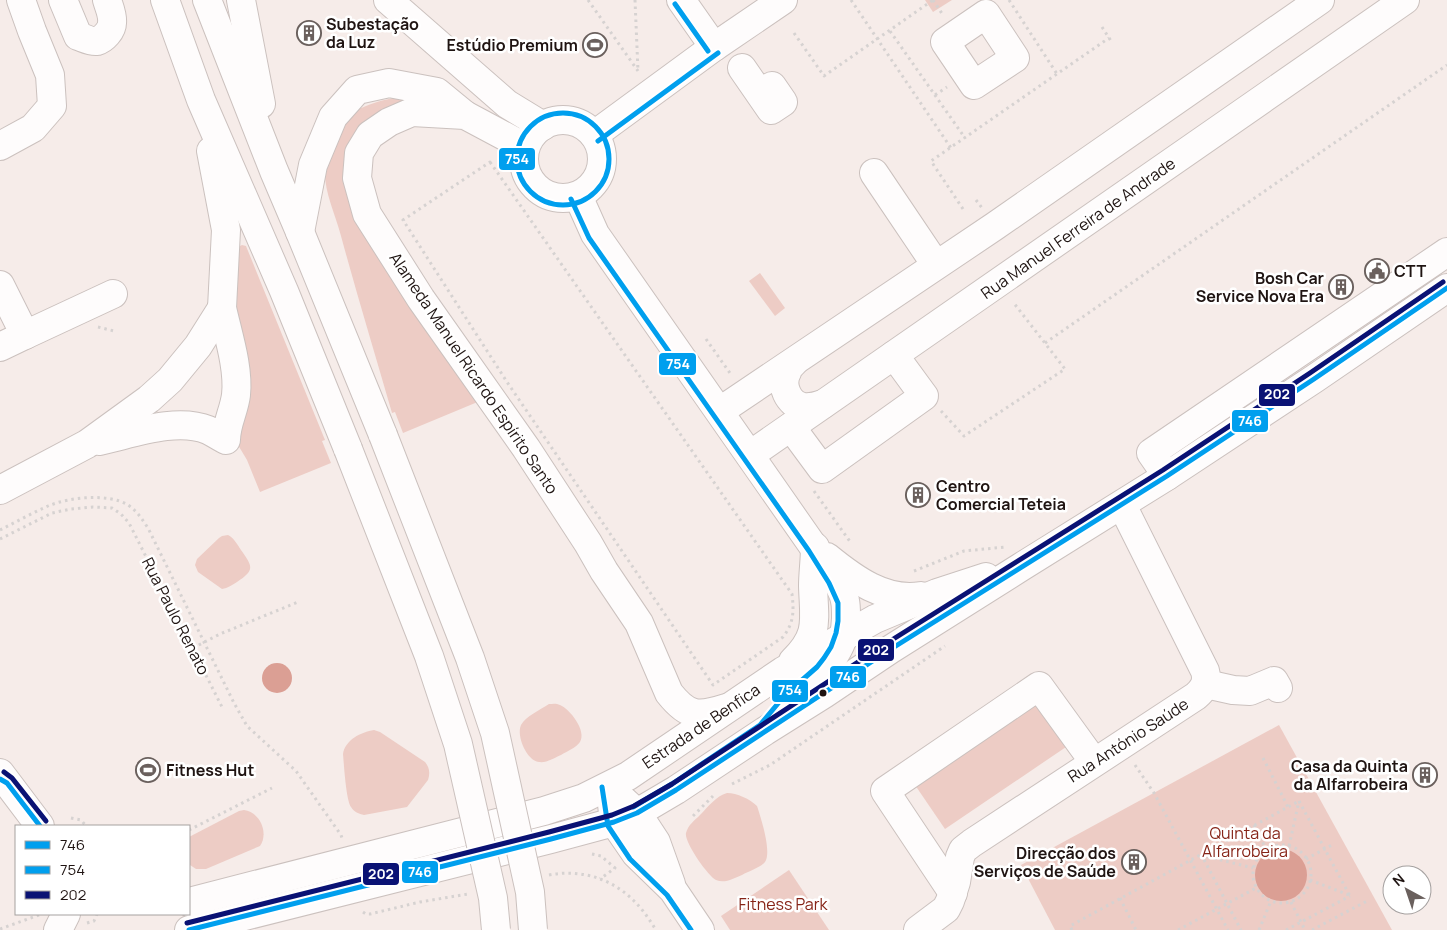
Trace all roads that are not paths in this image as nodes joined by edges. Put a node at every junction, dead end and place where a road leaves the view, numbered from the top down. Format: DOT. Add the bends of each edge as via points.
graph roads {
  1 [pos="21,0"];
  2 [pos="63,0"];
  3 [pos="106,0"];
  4 [pos="165,0"];
  5 [pos="207,0"];
  6 [pos="241,0"];
  7 [pos="388,0"];
  8 [pos="681,0"];
  9 [pos="783,0"];
  10 [pos="1320,0"];
  11 [pos="1367,0"];
  12 [pos="1405,0"];
  13 [pos="1353,36"];
  14 [pos="714,47"];
  15 [pos="742,68"];
  16 [pos="760,94"];
  17 [pos="200,100"];
  18 [pos="465,115"];
  19 [pos="542,126"];
  20 [pos="594,135"];
  21 [pos="0,146"];
  22 [pos="525,147"];
  23 [pos="274,171"];
  24 [pos="874,173"];
  25 [pos="578,196"];
  26 [pos="300,232"];
  27 [pos="1447,252"];
  28 [pos="936,265"];
  29 [pos="0,285"];
  30 [pos="1447,288"];
  31 [pos="113,294"];
  32 [pos="222,308"];
  33 [pos="25,335"];
  34 [pos="0,347"];
  35 [pos="894,355"];
  36 [pos="794,362"];
  37 [pos="823,404"];
  38 [pos="720,411"];
  39 [pos="791,427"];
  40 [pos="87,444"];
  41 [pos="750,455"];
  42 [pos="1167,476"];
  43 [pos="0,490"];
  44 [pos="1122,505"];
  45 [pos="815,547"];
  46 [pos="1018,556"];
  47 [pos="937,593"];
  48 [pos="843,636"];
  49 [pos="783,671"];
  50 [pos="1206,684"];
  51 [pos="1278,688"];
  52 [pos="729,708"];
  53 [pos="765,731"];
  54 [pos="1094,762"];
  55 [pos="2,778"];
  56 [pos="609,786"];
  57 [pos="625,818"];
  58 [pos="39,825"];
  59 [pos="953,893"];
  60 [pos="190,902"];
  61 [pos="75,919"];
  62 [pos="58,930"];
  63 [pos="189,930"];
  64 [pos="496,930"];
  65 [pos="533,930"];
  66 [pos="700,930"];
  67 [pos="918,930"];
  1 -- 21 [label="main road" via="50,75 52,106 33,128"];
  2 -- 3 [label="main road" via="78,36 98,41 113,26"];
  4 -- 17 [label="main road"];
  5 -- 23 [label="main road"];
  6 -- 23 [label="main road"];
  7 -- 19 [label="main road" via="507,104"];
  8 -- 14 [label="main road"];
  9 -- 14 [label="main road"];
  10 -- 28 [label="main road"];
  11 -- 13 [label="main road" via="1370,18"];
  12 -- 13 [label="main road, Rua Manuel Ferreira de Andrade"];
  13 -- 35 [label="main road, Rua Manuel Ferreira de Andrade"];
  14 -- 20 [label="main road"];
  15 -- 16 [label="main road"];
  17 -- 32 [label="main road" via="226,230"];
  17 -- 64 [label="main road, bridge" via="284,292 429,656 458,744 493,898"];
  18 -- 22 [label="main road, Alameda Manuel Ricardo Espírito Santo"];
  18 -- 26 [label="main road" via="437,92 389,83 357,90 333,117 313,165"];
  18 -- 52 [label="main road, Alameda Manuel Ricardo Espírito Santo" via="412,112 370,135 359,153 356,178 367,214 639,623 669,693 686,710 700,714"];
  19 -- 20 [label="main road" via="570,121"];
  19 -- 22 [label="main road"];
  20 -- 25 [label="main road" via="601,152 601,169 592,185"];
  22 -- 25 [label="main road" via="523,165 530,182 543,194 560,199"];
  23 -- 26 [label="main road"];
  24 -- 28 [label="main road"];
  25 -- 38 [label="main road" via="595,234"];
  26 -- 65 [label="main road, bridge" via="470,658 495,733 530,892"];
  27 -- 42 [label="main road" via="1151,452"];
  28 -- 36 [label="main road"];
  29 -- 33 [label="main road"];
  30 -- 42 [label="main road, Estrada de Benfica"];
  31 -- 33 [label="main road"];
  32 -- 40 [label="main road" via="198,346 170,380"];
  32 -- 40 [label="main road" via="237,378 226,440 208,430 188,426 159,427"];
  33 -- 34 [label="main road"];
  35 -- 37 [label="main road, Rua Manuel Ferreira de Andrade"];
  35 -- 39 [label="main road" via="924,396 822,469"];
  36 -- 37 [label="main road" via="784,382 786,392 804,407"];
  36 -- 38 [label="main road"];
  37 -- 39 [label="main road, Rua Manuel Ferreira de Andrade"];
  38 -- 41 [label="main road"];
  39 -- 41 [label="main road, Rua Manuel Ferreira de Andrade"];
  40 -- 43 [label="main road"];
  41 -- 45 [label="main road"];
  42 -- 44 [label="main road, Estrada de Benfica"];
  44 -- 46 [label="main road, Estrada de Benfica"];
  44 -- 50 [label="main road" via="1204,671"];
  45 -- 47 [label="main road" via="872,589 888,595 913,597"];
  45 -- 48 [label="main road" via="836,579 845,601"];
  45 -- 49 [label="main road" via="815,626 810,641"];
  46 -- 47 [label="main road, Estrada de Benfica"];
  46 -- 53 [label="main road, Estrada de Benfica" via="891,649"];
  47 -- 48 [label="main road, Estrada de Benfica"];
  48 -- 49 [label="main road, Estrada de Benfica"];
  48 -- 53 [label="main road" via="838,650 822,672 791,700"];
  49 -- 52 [label="main road, Estrada de Benfica"];
  50 -- 51 [label="main road" via="1250,691 1274,681"];
  50 -- 54 [label="main road, Rua António Saúde" via="1196,696"];
  52 -- 56 [label="main road, Estrada de Benfica"];
  53 -- 57 [label="main road, Estrada de Benfica" via="676,790"];
  54 -- 59 [label="main road, Rua António Saúde" via="963,850"];
  54 -- 59 [label="main road" via="1038,686 885,791"];
  55 -- 58 [label="main road"];
  56 -- 57 [label="main road"];
  56 -- 60 [label="main road, Estrada de Benfica" via="544,812"];
  57 -- 63 [label="main road, Estrada de Benfica"];
  57 -- 66 [label="main road" via="656,842 673,890"];
  59 -- 67 [label="main road, Rua António Saúde" via="946,909"];
  61 -- 62 [label="main road"];
}
